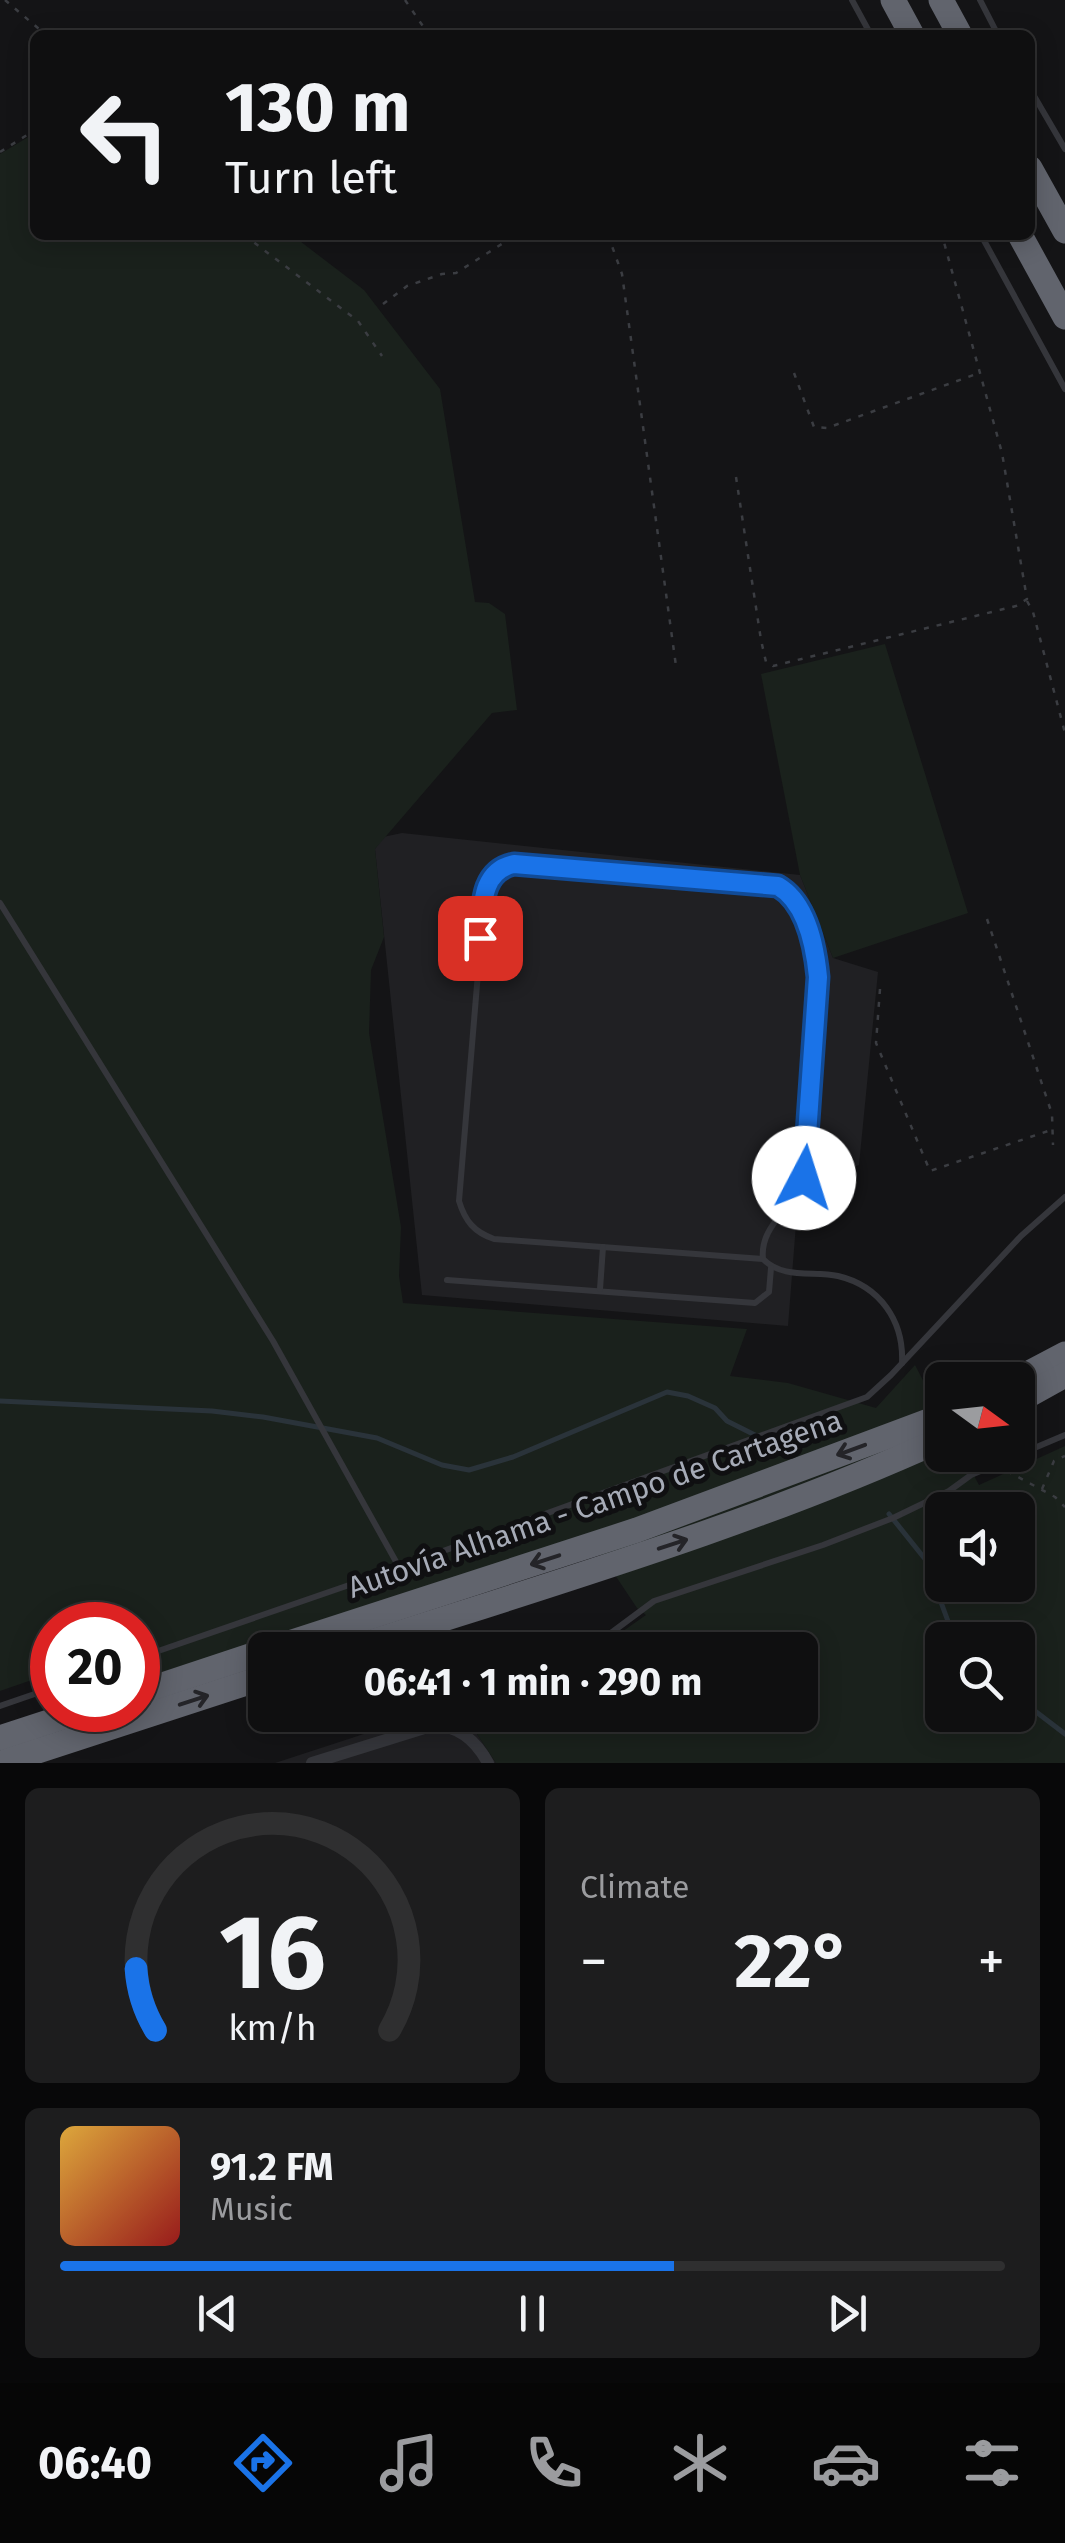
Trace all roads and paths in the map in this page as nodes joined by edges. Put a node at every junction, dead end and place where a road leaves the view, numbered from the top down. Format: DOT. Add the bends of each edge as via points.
graph roads {
  1 [pos="5,0"];
  2 [pos="405,0"];
  3 [pos="852,0"];
  4 [pos="894,0"];
  5 [pos="941,0"];
  6 [pos="980,0"];
  7 [pos="40,30"];
  8 [pos="426,30"];
  9 [pos="868,30"];
  10 [pos="909,30"];
  11 [pos="957,30"];
  12 [pos="995,30"];
  13 [pos="1035,98"];
  14 [pos="30,133"];
  15 [pos="1065,149"];
  16 [pos="0,152"];
  17 [pos="1035,177"];
  18 [pos="1065,231"];
  19 [pos="251,240"];
  20 [pos="508,240"];
  21 [pos="610,240"];
  22 [pos="943,240"];
  23 [pos="983,240"];
  24 [pos="1023,240"];
  25 [pos="383,304"];
  26 [pos="1065,317"];
  27 [pos="382,356"];
  28 [pos="980,372"];
  29 [pos="794,373"];
  30 [pos="1065,390"];
  31 [pos="736,477"];
  32 [pos="1026,599"];
  33 [pos="676,666"];
  34 [pos="1065,734"];
  35 [pos="0,903"];
  36 [pos="987,919"];
  37 [pos="880,989"];
  38 [pos="1054,1128"];
  39 [pos="1053,1145"];
  40 [pos="1065,1197"];
  41 [pos="603,1248"];
  42 [pos="763,1260"];
  43 [pos="772,1268"];
  44 [pos="447,1280"];
  45 [pos="600,1289"];
  46 [pos="1065,1354"];
  47 [pos="902,1362"];
  48 [pos="1035,1370"];
  49 [pos="1065,1375"];
  50 [pos="1065,1388"];
  51 [pos="1035,1392"];
  52 [pos="1035,1403"];
  53 [pos="925,1422"];
  54 [pos="1065,1435"];
  55 [pos="925,1447"];
  56 [pos="1035,1448"];
  57 [pos="1065,1456"];
  58 [pos="981,1472"];
  59 [pos="1010,1472"];
  60 [pos="1042,1490"];
  61 [pos="1065,1506"];
  62 [pos="399,1567"];
  63 [pos="322,1632"];
  64 [pos="402,1632"];
  65 [pos="612,1632"];
  66 [pos="160,1650"];
  67 [pos="248,1656"];
  68 [pos="248,1683"];
  69 [pos="160,1686"];
  70 [pos="30,1696"];
  71 [pos="0,1706"];
  72 [pos="30,1728"];
  73 [pos="404,1732"];
  74 [pos="461,1732"];
  75 [pos="0,1738"];
  76 [pos="1,1763"];
  77 [pos="312,1763"];
  78 [pos="488,1763"];
  1 -- 7 [label="path"];
  2 -- 8 [label="path"];
  3 -- 9 [label="lane"];
  4 -- 10 [label="highway"];
  5 -- 11 [label="highway"];
  6 -- 12 [label="lane"];
  13 -- 15 [label="lane"];
  14 -- 16 [label="path"];
  17 -- 18 [label="highway"];
  19 -- 27 [label="path" via="358,320"];
  20 -- 25 [label="path" via="456,273 407,286"];
  21 -- 33 [label="path" via="636,364"];
  22 -- 28 [label="path"];
  23 -- 30 [label="lane"];
  24 -- 26 [label="highway"];
  28 -- 29 [label="path" via="827,428 814,427"];
  28 -- 32 [label="path" via="1002,453"];
  31 -- 32 [label="path" via="761,640 773,666"];
  32 -- 34 [label="path"];
  35 -- 62 [label="lane" via="273,1342"];
  36 -- 38 [label="path"];
  37 -- 38 [label="path" via="876,1044 930,1171"];
  38 -- 39 [label="path"];
  40 -- 47 [label="lane"];
  41 -- 42 [label="lane"];
  41 -- 42 [label="lane" via="494,1239 472,1228 459,1201 484,900 500,867 778,886 796,902 816,953 818,1000 805,1172 797,1196 764,1239"];
  41 -- 45 [label="lane"];
  42 -- 43 [label="lane"];
  43 -- 45 [label="lane" via="769,1292 755,1303"];
  43 -- 47 [label="lane" via="838,1276 882,1300 896,1321"];
  44 -- 45 [label="lane"];
  46 -- 48 [label="highway"];
  47 -- 62 [label="lane" via="866,1397"];
  49 -- 51 [label="highway"];
  50 -- 52 [label="highway"];
  53 -- 63 [label="highway, Autovía Alhama - Campo de Cartagena, one-way" via="637,1530"];
  54 -- 56 [label="lane"];
  64 -- 55 [label="highway, Autovía Alhama - Campo de Cartagena, one-way" via="700,1535"];
  57 -- 60 [label="path" via="1054,1461"];
  58 -- 65 [label="lane" via="894,1518 654,1601"];
  59 -- 60 [label="path"];
  60 -- 61 [label="path"];
  62 -- 66 [label="lane"];
  67 -- 69 [label="highway, Autovía Alhama - Campo de Cartagena"];
  76 -- 68 [label="highway, one-way"];
  70 -- 71 [label="lane"];
  72 -- 75 [label="highway"];
  73 -- 77 [label="street"];
  74 -- 78 [label="street"];
}
